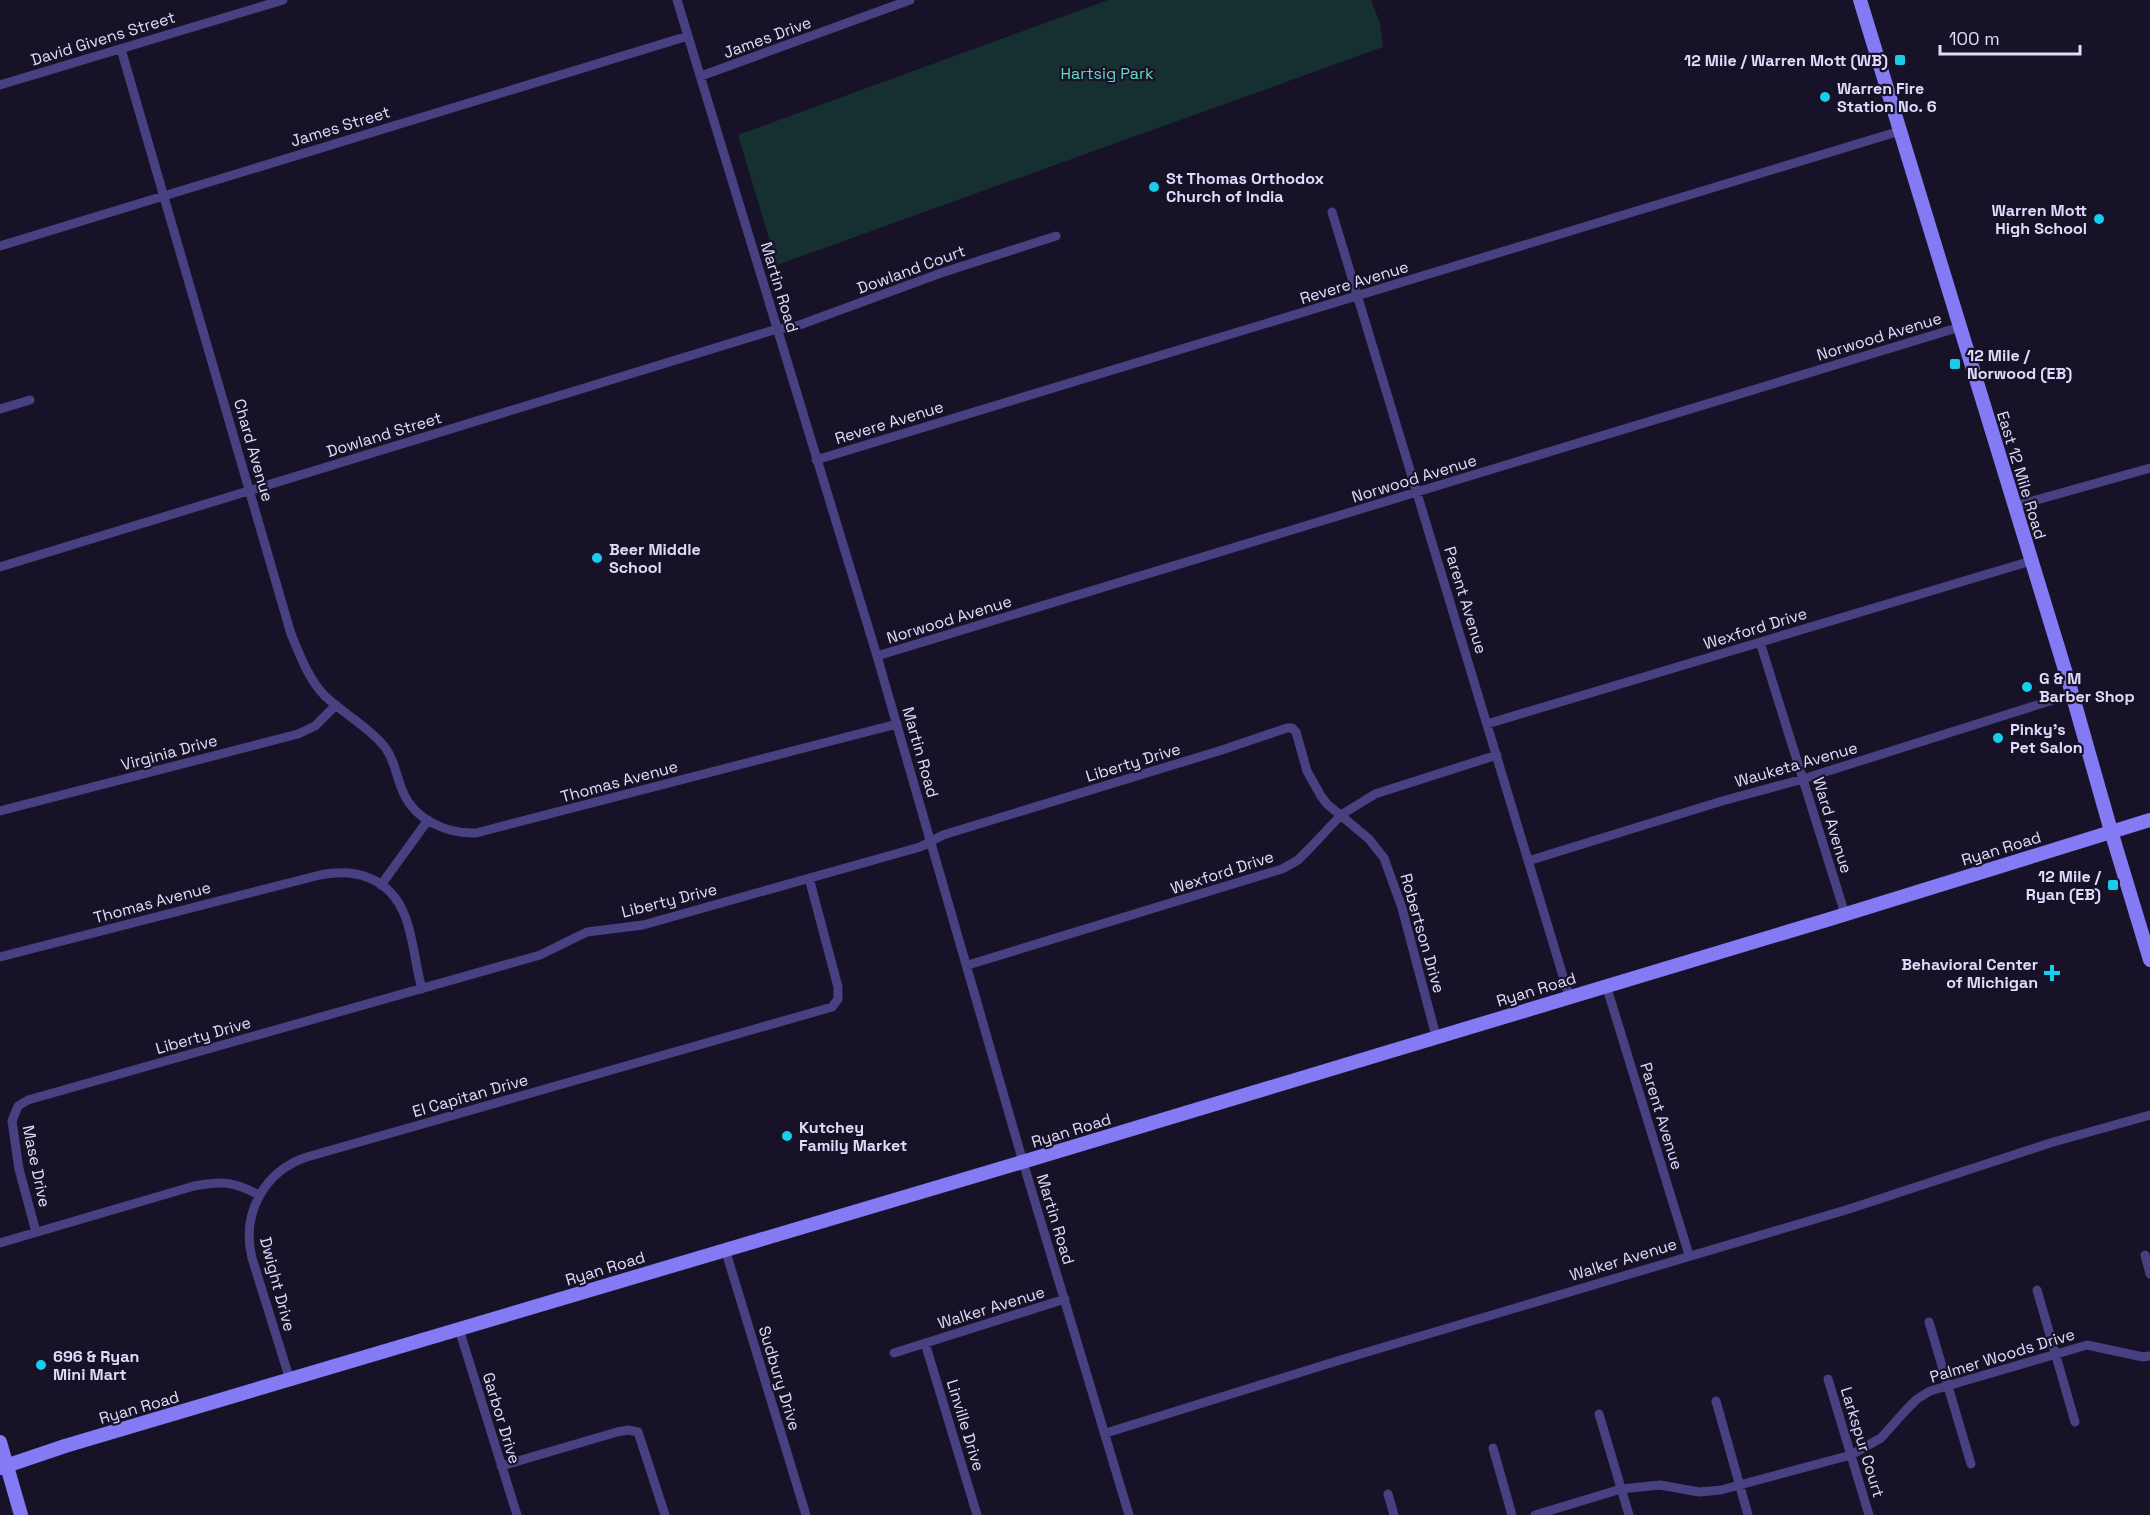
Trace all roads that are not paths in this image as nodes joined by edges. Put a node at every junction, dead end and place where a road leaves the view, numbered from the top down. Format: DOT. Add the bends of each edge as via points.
graph roads {
  1 [pos="283,0"];
  2 [pos="677,0"];
  3 [pos="910,0"];
  4 [pos="1860,0"];
  5 [pos="688,36"];
  6 [pos="121,49"];
  7 [pos="701,76"];
  8 [pos="0,85"];
  9 [pos="1900,131"];
  10 [pos="164,195"];
  11 [pos="1332,212"];
  12 [pos="1056,236"];
  13 [pos="0,246"];
  14 [pos="1358,296"];
  15 [pos="1960,327"];
  16 [pos="777,329"];
  17 [pos="30,400"];
  18 [pos="0,409"];
  19 [pos="816,460"];
  20 [pos="2150,468"];
  21 [pos="250,490"];
  22 [pos="1418,493"];
  23 [pos="2015,506"];
  24 [pos="2031,561"];
  25 [pos="0,567"];
  26 [pos="1760,642"];
  27 [pos="877,656"];
  28 [pos="2072,694"];
  29 [pos="336,705"];
  30 [pos="897,724"];
  31 [pos="1487,724"];
  32 [pos="1292,728"];
  33 [pos="1497,756"];
  34 [pos="1803,779"];
  35 [pos="0,811"];
  36 [pos="1341,815"];
  37 [pos="428,820"];
  38 [pos="2150,820"];
  39 [pos="2111,831"];
  40 [pos="931,841"];
  41 [pos="1528,861"];
  42 [pos="809,878"];
  43 [pos="381,885"];
  44 [pos="1845,914"];
  45 [pos="0,957"];
  46 [pos="2150,960"];
  47 [pos="968,965"];
  48 [pos="1606,985"];
  49 [pos="422,989"];
  50 [pos="1569,996"];
  51 [pos="1436,1036"];
  52 [pos="18,1106"];
  53 [pos="2150,1115"];
  54 [pos="1023,1162"];
  55 [pos="259,1195"];
  56 [pos="36,1232"];
  57 [pos="0,1243"];
  58 [pos="724,1249"];
  59 [pos="1689,1255"];
  60 [pos="2145,1255"];
  61 [pos="2150,1275"];
  62 [pos="2037,1290"];
  63 [pos="1065,1299"];
  64 [pos="1929,1322"];
  65 [pos="459,1329"];
  66 [pos="925,1343"];
  67 [pos="2056,1352"];
  68 [pos="894,1353"];
  69 [pos="2150,1356"];
  70 [pos="1828,1378"];
  71 [pos="290,1380"];
  72 [pos="1947,1385"];
  73 [pos="1716,1401"];
  74 [pos="1599,1414"];
  75 [pos="2075,1422"];
  76 [pos="1106,1433"];
  77 [pos="0,1442"];
  78 [pos="1492,1448"];
  79 [pos="1851,1455"];
  80 [pos="1971,1464"];
  81 [pos="501,1466"];
  82 [pos="3,1467"];
  83 [pos="1740,1486"];
  84 [pos="1621,1489"];
  85 [pos="1388,1494"];
  86 [pos="21,1515"];
  87 [pos="517,1515"];
  88 [pos="665,1515"];
  89 [pos="806,1515"];
  90 [pos="977,1515"];
  91 [pos="1129,1515"];
  92 [pos="1394,1515"];
  93 [pos="1512,1515"];
  94 [pos="1535,1515"];
  95 [pos="1629,1515"];
  96 [pos="1748,1515"];
  97 [pos="1869,1515"];
  1 -- 6 [label="street, David Givens Street"];
  2 -- 5 [label="street, Martin Road"];
  3 -- 7 [label="street, James Drive"];
  4 -- 9 [label="main road, East 12 Mile Road"];
  5 -- 7 [label="street, Martin Road"];
  5 -- 10 [label="street, James Street"];
  6 -- 8 [label="street, David Givens Street"];
  6 -- 10 [label="street, Chard Avenue"];
  7 -- 16 [label="street, Martin Road"];
  9 -- 14 [label="street, Revere Avenue"];
  9 -- 15 [label="main road, East 12 Mile Road"];
  10 -- 13 [label="street, James Street"];
  10 -- 21 [label="street, Chard Avenue"];
  11 -- 14 [label="street, Parent Avenue"];
  12 -- 16 [label="street, Dowland Court" via="940,273 794,327"];
  14 -- 19 [label="street, Revere Avenue"];
  14 -- 22 [label="street, Parent Avenue"];
  15 -- 22 [label="street, Norwood Avenue"];
  15 -- 23 [label="main road, East 12 Mile Road"];
  16 -- 19 [label="street, Martin Road"];
  16 -- 21 [label="street, Dowland Street"];
  17 -- 18 [label="street"];
  19 -- 27 [label="street, Martin Road"];
  20 -- 23 [label="street"];
  21 -- 25 [label="street, Dowland Street"];
  21 -- 29 [label="street, Chard Avenue" via="291,634 317,687"];
  22 -- 27 [label="street, Norwood Avenue"];
  22 -- 31 [label="street, Parent Avenue"];
  23 -- 24 [label="main road, East 12 Mile Road"];
  24 -- 26 [label="street, Wexford Drive"];
  24 -- 28 [label="main road, East 12 Mile Road"];
  26 -- 31 [label="street, Wexford Drive"];
  26 -- 34 [label="street, Ward Avenue"];
  27 -- 30 [label="street, Martin Road"];
  28 -- 34 [label="street, Wauketa Avenue"];
  28 -- 39 [label="main road, East 12 Mile Road"];
  29 -- 35 [label="street, Virginia Drive" via="321,722 298,734"];
  29 -- 37 [label="street, Chard Avenue" via="383,745 409,802"];
  30 -- 37 [label="street, Thomas Avenue" via="476,833 445,829"];
  30 -- 40 [label="street, Martin Road"];
  31 -- 33 [label="street, Parent Avenue"];
  32 -- 36 [label="street, Robertson Drive" via="1315,787"];
  32 -- 40 [label="street, Liberty Drive"];
  33 -- 36 [label="street, Wexford Drive" via="1375,794"];
  33 -- 41 [label="street, Parent Avenue"];
  34 -- 41 [label="street, Wauketa Avenue"];
  34 -- 44 [label="street, Ward Avenue"];
  36 -- 47 [label="street, Wexford Drive" via="1305,854 1282,869"];
  36 -- 51 [label="street, Robertson Drive" via="1369,839 1389,869"];
  37 -- 43 [label="street"];
  38 -- 39 [label="main road, Ryan Road"];
  39 -- 44 [label="main road, Ryan Road"];
  39 -- 46 [label="main road, East 12 Mile Road"];
  40 -- 42 [label="street, Liberty Drive"];
  40 -- 47 [label="street, Martin Road"];
  41 -- 50 [label="street, Parent Avenue"];
  42 -- 49 [label="street, Liberty Drive" via="643,925 587,932 540,955"];
  42 -- 55 [label="street, El Capitan Drive" via="838,987 838,999 832,1007 307,1157 279,1171"];
  43 -- 45 [label="street, Thomas Avenue" via="350,872 332,872"];
  43 -- 49 [label="street, Thomas Avenue" via="396,899 404,914"];
  44 -- 48 [label="main road, Ryan Road"];
  47 -- 54 [label="street, Martin Road"];
  48 -- 50 [label="main road, Ryan Road"];
  48 -- 59 [label="street, Parent Avenue"];
  49 -- 52 [label="street, Liberty Drive"];
  50 -- 51 [label="main road, Ryan Road"];
  51 -- 54 [label="main road, Ryan Road"];
  52 -- 56 [label="street, Mase Drive" via="12,1121 19,1169"];
  53 -- 59 [label="street, Walker Avenue"];
  54 -- 58 [label="main road, Ryan Road"];
  54 -- 63 [label="street, Martin Road"];
  55 -- 56 [label="street" via="241,1185 217,1182"];
  55 -- 71 [label="street, Dwight Drive" via="250,1221 250,1249"];
  56 -- 57 [label="street"];
  58 -- 65 [label="main road, Ryan Road"];
  58 -- 89 [label="street, Sudbury Drive"];
  59 -- 76 [label="street, Walker Avenue"];
  60 -- 61 [label="street"];
  62 -- 67 [label="street"];
  63 -- 66 [label="street, Walker Avenue"];
  63 -- 76 [label="street, Martin Road"];
  64 -- 72 [label="street"];
  65 -- 71 [label="main road, Ryan Road"];
  65 -- 81 [label="street, Garbor Drive"];
  66 -- 68 [label="street, Walker Avenue"];
  66 -- 90 [label="street, Linville Drive"];
  67 -- 69 [label="street, Palmer Woods Drive" via="2087,1345"];
  67 -- 72 [label="street, Palmer Woods Drive"];
  67 -- 75 [label="street"];
  70 -- 79 [label="street, Larkspur Court"];
  71 -- 82 [label="main road, Ryan Road"];
  72 -- 79 [label="street, Palmer Woods Drive" via="1917,1399 1881,1438"];
  72 -- 80 [label="street"];
  73 -- 83 [label="street"];
  74 -- 84 [label="street"];
  76 -- 91 [label="street, Martin Road"];
  77 -- 82 [label="main road"];
  78 -- 93 [label="street"];
  79 -- 83 [label="street, Palmer Woods Drive"];
  79 -- 97 [label="street, Larkspur Court"];
  81 -- 87 [label="street, Garbor Drive"];
  81 -- 88 [label="street" via="617,1432 638,1432"];
  82 -- 86 [label="main road"];
  83 -- 84 [label="street, Palmer Woods Drive" via="1699,1492 1659,1485"];
  83 -- 96 [label="street"];
  84 -- 94 [label="street, Palmer Woods Drive"];
  84 -- 95 [label="street"];
  85 -- 92 [label="street"];
}
